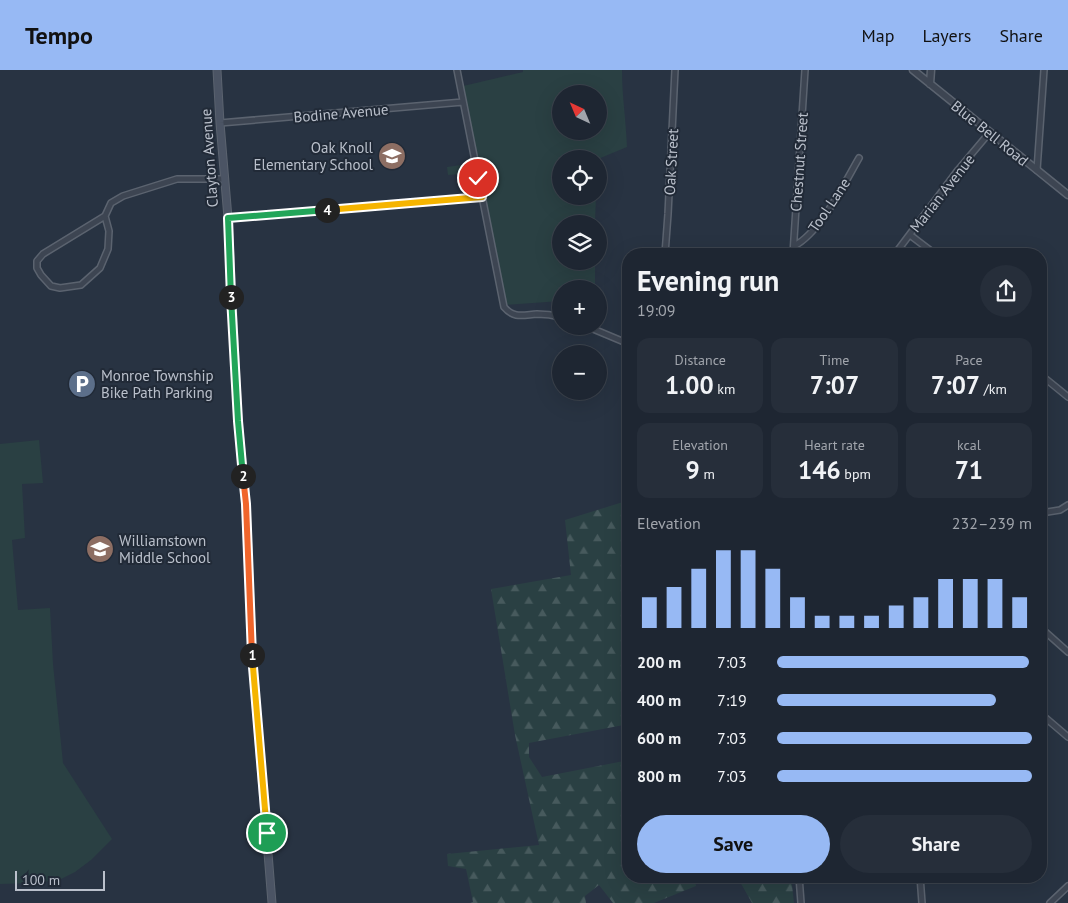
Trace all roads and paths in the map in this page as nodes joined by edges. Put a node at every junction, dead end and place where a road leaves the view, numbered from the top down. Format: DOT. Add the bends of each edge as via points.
graph roads {
  1 [pos="217,70"];
  2 [pos="457,70"];
  3 [pos="675,70"];
  4 [pos="805,70"];
  5 [pos="931,70"];
  6 [pos="1044,70"];
  7 [pos="915,71"];
  8 [pos="930,84"];
  9 [pos="463,102"];
  10 [pos="220,124"];
  11 [pos="990,132"];
  12 [pos="859,158"];
  13 [pos="1037,170"];
  14 [pos="224,179"];
  15 [pos="1068,195"];
  16 [pos="482,197"];
  17 [pos="105,216"];
  18 [pos="228,218"];
  19 [pos="910,235"];
  20 [pos="794,246"];
  21 [pos="665,248"];
  22 [pos="900,248"];
  23 [pos="926,248"];
  24 [pos="552,316"];
  25 [pos="607,335"];
  26 [pos="622,341"];
  27 [pos="1047,380"];
  28 [pos="1068,397"];
  29 [pos="1068,506"];
  30 [pos="1047,512"];
  31 [pos="1047,633"];
  32 [pos="1068,652"];
  33 [pos="1047,719"];
  34 [pos="1068,737"];
  35 [pos="800,883"];
  36 [pos="921,883"];
  37 [pos="1068,886"];
  38 [pos="272,903"];
  39 [pos="801,903"];
  40 [pos="922,903"];
  41 [pos="1050,903"];
  1 -- 10 [label="main road, Clayton Avenue"];
  2 -- 9 [label="street"];
  3 -- 21 [label="street, Oak Street"];
  4 -- 20 [label="street, Chestnut Street"];
  5 -- 8 [label="street"];
  6 -- 13 [label="street"];
  7 -- 8 [label="street, Blue Bell Road"];
  8 -- 11 [label="street, Blue Bell Road"];
  9 -- 10 [label="street, Bodine Avenue"];
  9 -- 16 [label="street"];
  10 -- 14 [label="main road, Clayton Avenue"];
  11 -- 13 [label="street, Blue Bell Road"];
  11 -- 19 [label="street, Marian Avenue"];
  12 -- 20 [label="street, Tool Lane" via="819,223"];
  13 -- 15 [label="street, Blue Bell Road"];
  14 -- 17 [label="street" via="177,180 123,196 111,203"];
  14 -- 18 [label="main road, Clayton Avenue"];
  16 -- 18 [label="street"];
  16 -- 24 [label="street" via="504,306 515,315"];
  17 -- 17 [label="street" via="109,231 108,249 100,268 81,285 51,286 40,275 37,261 43,254"];
  18 -- 38 [label="main road, Clayton Avenue" via="252,653"];
  19 -- 22 [label="street, Marian Avenue"];
  19 -- 23 [label="street"];
  25 -- 26 [label="street"];
  27 -- 28 [label="street"];
  29 -- 30 [label="street"];
  31 -- 32 [label="street"];
  33 -- 34 [label="street"];
  35 -- 39 [label="street"];
  36 -- 40 [label="street"];
  37 -- 41 [label="street"];
}
